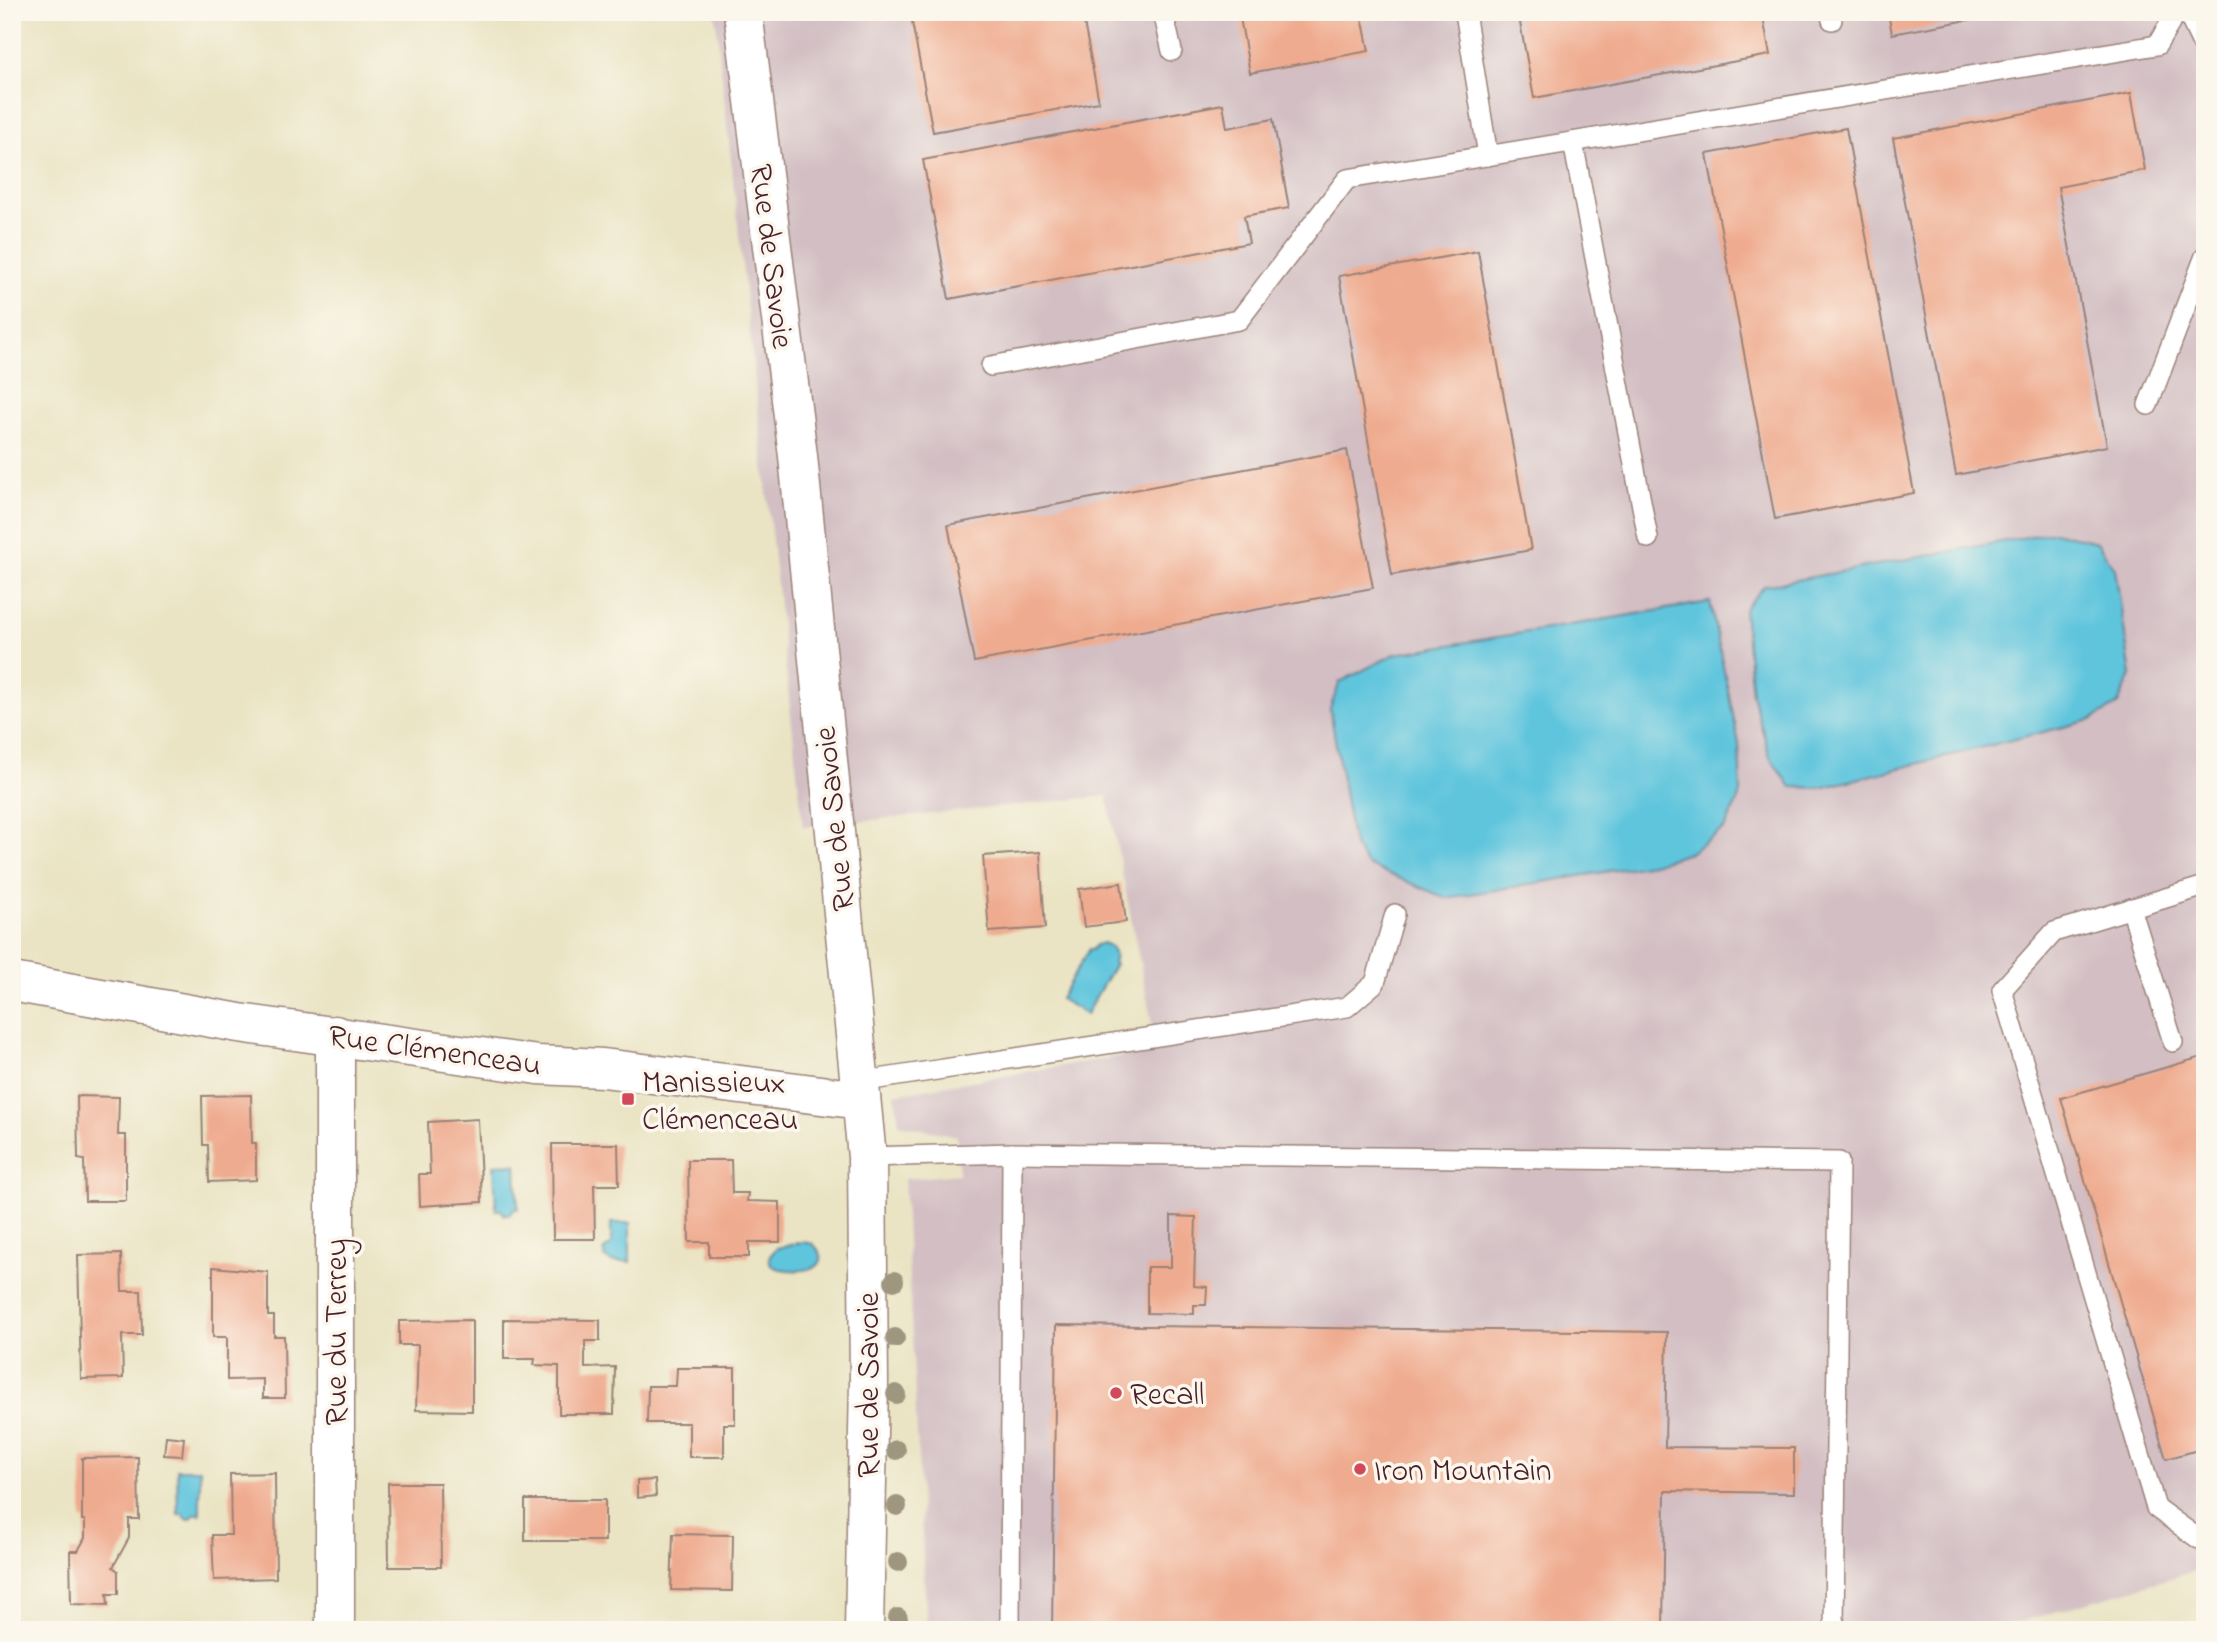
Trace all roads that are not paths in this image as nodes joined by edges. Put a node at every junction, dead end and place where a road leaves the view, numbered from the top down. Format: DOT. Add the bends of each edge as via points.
graph roads {
  1 [pos="743,12"];
  2 [pos="1163,12"];
  3 [pos="1465,12"];
  4 [pos="2177,12"];
  5 [pos="2187,12"];
  6 [pos="2205,50"];
  7 [pos="1172,51"];
  8 [pos="1573,142"];
  9 [pos="1488,156"];
  10 [pos="2205,256"];
  11 [pos="991,366"];
  12 [pos="2148,405"];
  13 [pos="1647,538"];
  14 [pos="2205,886"];
  15 [pos="2131,908"];
  16 [pos="1395,914"];
  17 [pos="12,982"];
  18 [pos="335,1035"];
  19 [pos="2173,1042"];
  20 [pos="860,1091"];
  21 [pos="1012,1153"];
  22 [pos="867,1157"];
  23 [pos="2205,1538"];
  24 [pos="335,1630"];
  25 [pos="864,1630"];
  26 [pos="1010,1630"];
  27 [pos="1834,1630"];
  1 -- 20 [label="street, Rue de Savoie" via="797,456"];
  2 -- 7 [label="lane"];
  3 -- 9 [label="lane"];
  4 -- 8 [label="lane" via="2157,45"];
  5 -- 6 [label="lane"];
  8 -- 9 [label="lane"];
  8 -- 13 [label="lane"];
  9 -- 11 [label="lane" via="1347,179 1239,320"];
  10 -- 12 [label="lane"];
  14 -- 15 [label="lane"];
  15 -- 19 [label="lane"];
  15 -- 23 [label="lane" via="2054,932 2003,989 2156,1508 2199,1539"];
  16 -- 20 [label="lane" via="1375,983 1347,1007"];
  17 -- 18 [label="street, Rue Clémenceau" via="239,1023"];
  18 -- 20 [label="street, Rue Clémenceau" via="538,1065"];
  18 -- 24 [label="street, Rue du Terrey"];
  20 -- 22 [label="street, Rue de Savoie"];
  21 -- 22 [label="lane"];
  21 -- 26 [label="lane"];
  21 -- 27 [label="lane" via="1839,1162"];
  22 -- 25 [label="street, Rue de Savoie"];
}
